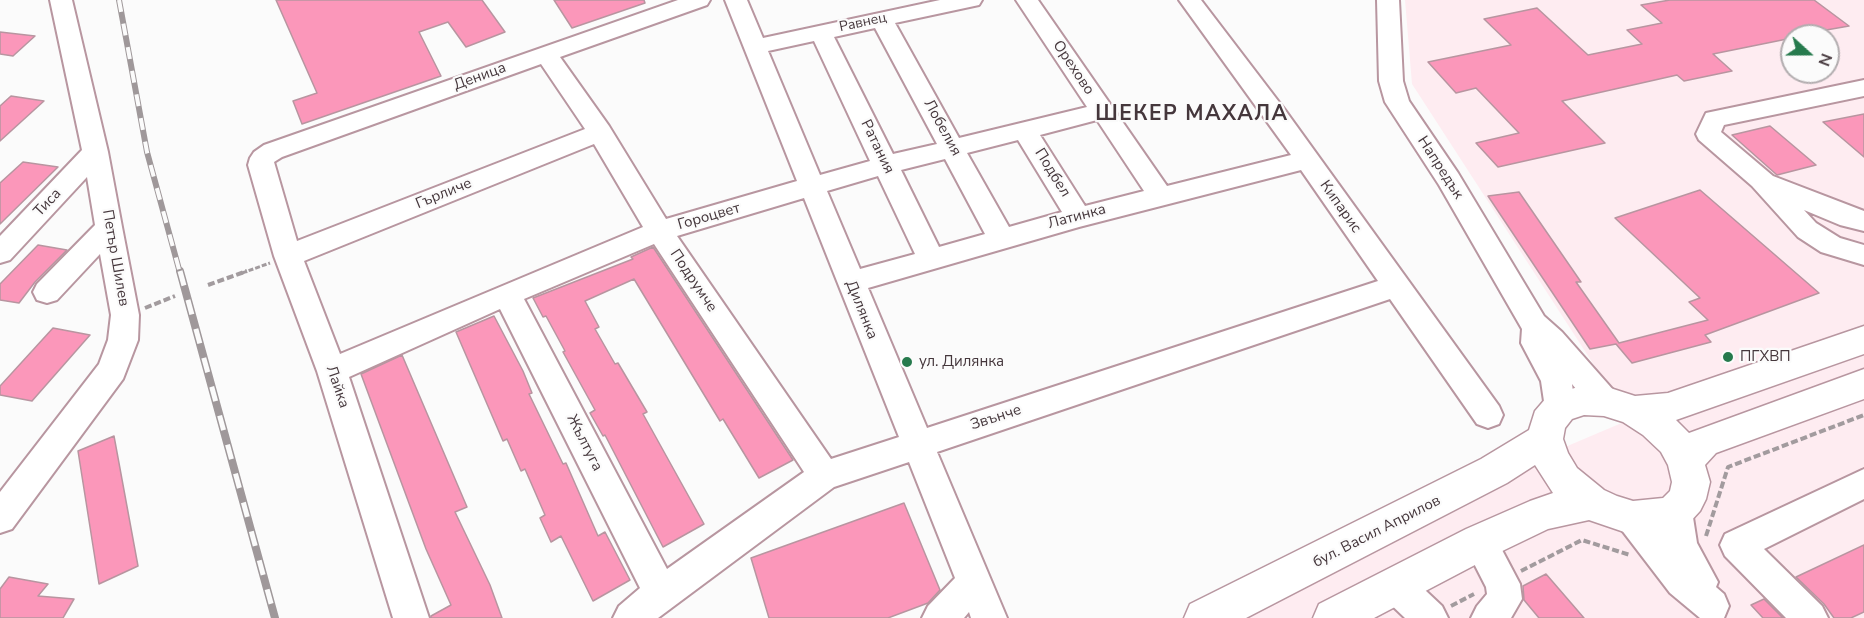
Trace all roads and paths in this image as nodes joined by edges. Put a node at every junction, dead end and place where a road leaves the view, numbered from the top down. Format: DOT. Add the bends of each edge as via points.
graph roads {
  1 [pos="61,0"];
  2 [pos="699,0"];
  3 [pos="736,0"];
  4 [pos="971,0"];
  5 [pos="1027,0"];
  6 [pos="1190,0"];
  7 [pos="1388,0"];
  8 [pos="881,19"];
  9 [pos="821,33"];
  10 [pos="754,47"];
  11 [pos="546,54"];
  12 [pos="1864,88"];
  13 [pos="1102,111"];
  14 [pos="1024,130"];
  15 [pos="600,132"];
  16 [pos="953,149"];
  17 [pos="95,152"];
  18 [pos="263,158"];
  19 [pos="1307,160"];
  20 [pos="886,165"];
  21 [pos="1761,180"];
  22 [pos="812,187"];
  23 [pos="1160,195"];
  24 [pos="1079,217"];
  25 [pos="1864,221"];
  26 [pos="109,227"];
  27 [pos="659,231"];
  28 [pos="1002,238"];
  29 [pos="0,253"];
  30 [pos="1864,255"];
  31 [pos="288,256"];
  32 [pos="932,261"];
  33 [pos="850,283"];
  34 [pos="208,285"];
  35 [pos="1396,286"];
  36 [pos="48,292"];
  37 [pos="507,294"];
  38 [pos="176,297"];
  39 [pos="161,302"];
  40 [pos="1534,324"];
  41 [pos="1864,340"];
  42 [pos="332,371"];
  43 [pos="1861,389"];
  44 [pos="1619,406"];
  45 [pos="1488,415"];
  46 [pos="1553,424"];
  47 [pos="917,445"];
  48 [pos="1686,461"];
  49 [pos="824,476"];
  50 [pos="1864,483"];
  51 [pos="1591,502"];
  52 [pos="1676,511"];
  53 [pos="0,518"];
  54 [pos="1633,518"];
  55 [pos="1480,543"];
  56 [pos="974,583"];
  57 [pos="1396,586"];
  58 [pos="661,592"];
  59 [pos="1716,612"];
  60 [pos="411,618"];
  61 [pos="631,618"];
  62 [pos="940,618"];
  63 [pos="989,618"];
  64 [pos="1204,618"];
  65 [pos="1333,618"];
  66 [pos="1430,618"];
  67 [pos="1489,618"];
  68 [pos="1810,618"];
  1 -- 17 [label="street, Петър Шилев"];
  2 -- 11 [label="street, Деница"];
  3 -- 10 [label="street, Дилянка"];
  4 -- 8 [label="street, Равнец"];
  5 -- 13 [label="street, Орехово"];
  6 -- 19 [label="street, Кипарис"];
  7 -- 40 [label="street, Напредък" via="1391,81 1397,102 1449,179"];
  8 -- 9 [label="street, Равнец"];
  8 -- 16 [label="street, Лобелия"];
  9 -- 10 [label="street, Равнец"];
  9 -- 20 [label="street, Ратания"];
  10 -- 22 [label="street, Дилянка"];
  11 -- 15 [label="street, Подрумче"];
  11 -- 18 [label="street, Деница" via="273,151"];
  12 -- 21 [label="street" via="1715,120 1708,134"];
  13 -- 14 [label="street, Гороцвет"];
  13 -- 23 [label="street, Орехово"];
  14 -- 16 [label="street, Гороцвет"];
  14 -- 24 [label="street, Подбел"];
  15 -- 27 [label="street, Подрумче"];
  15 -- 31 [label="street, Гърличе"];
  16 -- 20 [label="street, Гороцвет"];
  16 -- 28 [label="street, Лобелия"];
  17 -- 26 [label="street, Петър Шилев"];
  17 -- 29 [label="street, Тиса"];
  18 -- 31 [label="street, Лайка" via="261,165"];
  19 -- 23 [label="street, Латинка"];
  19 -- 35 [label="street, Кипарис"];
  20 -- 22 [label="street, Гороцвет"];
  20 -- 32 [label="street, Ратания"];
  21 -- 25 [label="street" via="1849,219"];
  21 -- 30 [label="street" via="1807,230 1831,245"];
  22 -- 27 [label="street, Гороцвет"];
  22 -- 33 [label="street, Дилянка"];
  23 -- 24 [label="street, Латинка"];
  24 -- 28 [label="street, Латинка"];
  26 -- 36 [label="street"];
  26 -- 53 [label="street, Петър Шилев" via="125,315 123,340 112,370"];
  27 -- 37 [label="street, Гороцвет"];
  27 -- 49 [label="street, Подрумче"];
  28 -- 32 [label="street, Латинка"];
  31 -- 34 [label="path"];
  31 -- 42 [label="street, Лайка"];
  32 -- 33 [label="street, Латинка"];
  33 -- 47 [label="street, Дилянка"];
  35 -- 45 [label="street, Кипарис"];
  35 -- 47 [label="street, Звънче"];
  37 -- 42 [label="street, Гороцвет"];
  37 -- 58 [label="street, Жълтуга"];
  38 -- 39 [label="path"];
  40 -- 44 [label="street, Напредък"];
  40 -- 46 [label="street, Напредък" via="1536,343 1556,380"];
  41 -- 44 [label="main road" via="1668,408"];
  42 -- 60 [label="street, Лайка"];
  43 -- 48 [label="main road" via="1703,442"];
  44 -- 46 [label="main road" via="1584,400"];
  44 -- 48 [label="main road" via="1656,424 1674,441"];
  46 -- 51 [label="main road" via="1551,459 1564,480"];
  46 -- 64 [label="main road, бул. Васил Априлов" via="1494,471"];
  47 -- 49 [label="street, Звънче"];
  47 -- 56 [label="street, Дилянка"];
  48 -- 52 [label="main road" via="1691,482 1687,499"];
  49 -- 58 [label="street, Звънче"];
  50 -- 68 [label="street" via="1737,545"];
  51 -- 54 [label="main road"];
  51 -- 55 [label="main road" via="1543,513"];
  52 -- 54 [label="main road" via="1657,518"];
  52 -- 59 [label="street" via="1681,547"];
  54 -- 59 [label="street" via="1682,581"];
  55 -- 57 [label="main road"];
  55 -- 67 [label="street" via="1503,584 1505,599"];
  56 -- 62 [label="street"];
  56 -- 63 [label="street, Дилянка"];
  57 -- 65 [label="main road"];
  57 -- 66 [label="street"];
  58 -- 61 [label="street, Звънче"];
}
